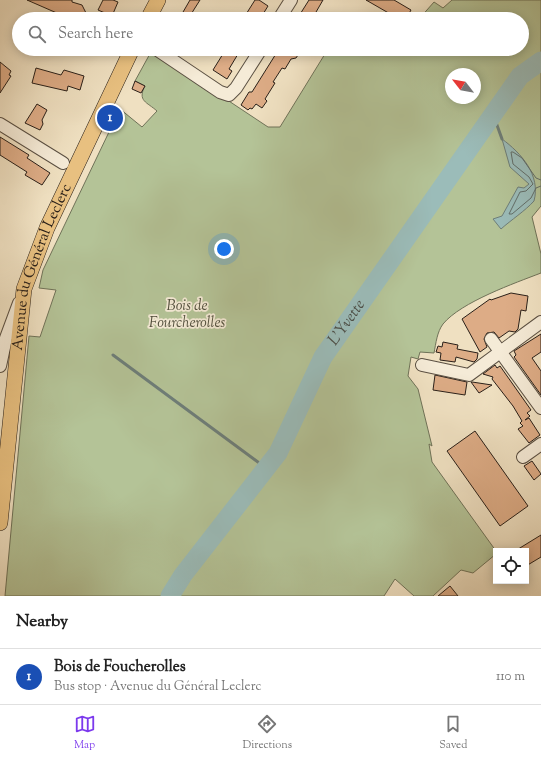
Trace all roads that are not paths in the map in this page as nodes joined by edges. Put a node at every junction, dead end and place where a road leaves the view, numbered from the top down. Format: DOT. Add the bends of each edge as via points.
graph roads {
  1 [pos="158,0"];
  2 [pos="291,0"];
  3 [pos="152,12"];
  4 [pos="283,12"];
  5 [pos="129,56"];
  6 [pos="166,56"];
  7 [pos="257,56"];
  8 [pos="0,124"];
  9 [pos="63,163"];
  10 [pos="24,289"];
  11 [pos="541,322"];
  12 [pos="491,339"];
  13 [pos="500,353"];
  14 [pos="422,365"];
  15 [pos="0,366"];
  16 [pos="541,408"];
  17 [pos="541,444"];
  18 [pos="523,457"];
  19 [pos="0,523"];
  1 -- 3 [label="main road"];
  2 -- 4 [label="street"];
  5 -- 10 [label="main road, Avenue du Général Leclerc" via="47,228"];
  6 -- 7 [label="street" via="220,92 230,95"];
  8 -- 9 [label="street"];
  10 -- 15 [label="street" via="6,338"];
  10 -- 19 [label="main road, Avenue du Général Leclerc"];
  11 -- 13 [label="street"];
  12 -- 13 [label="street"];
  13 -- 14 [label="street" via="469,375"];
  13 -- 16 [label="street"];
  17 -- 18 [label="street"];
}
